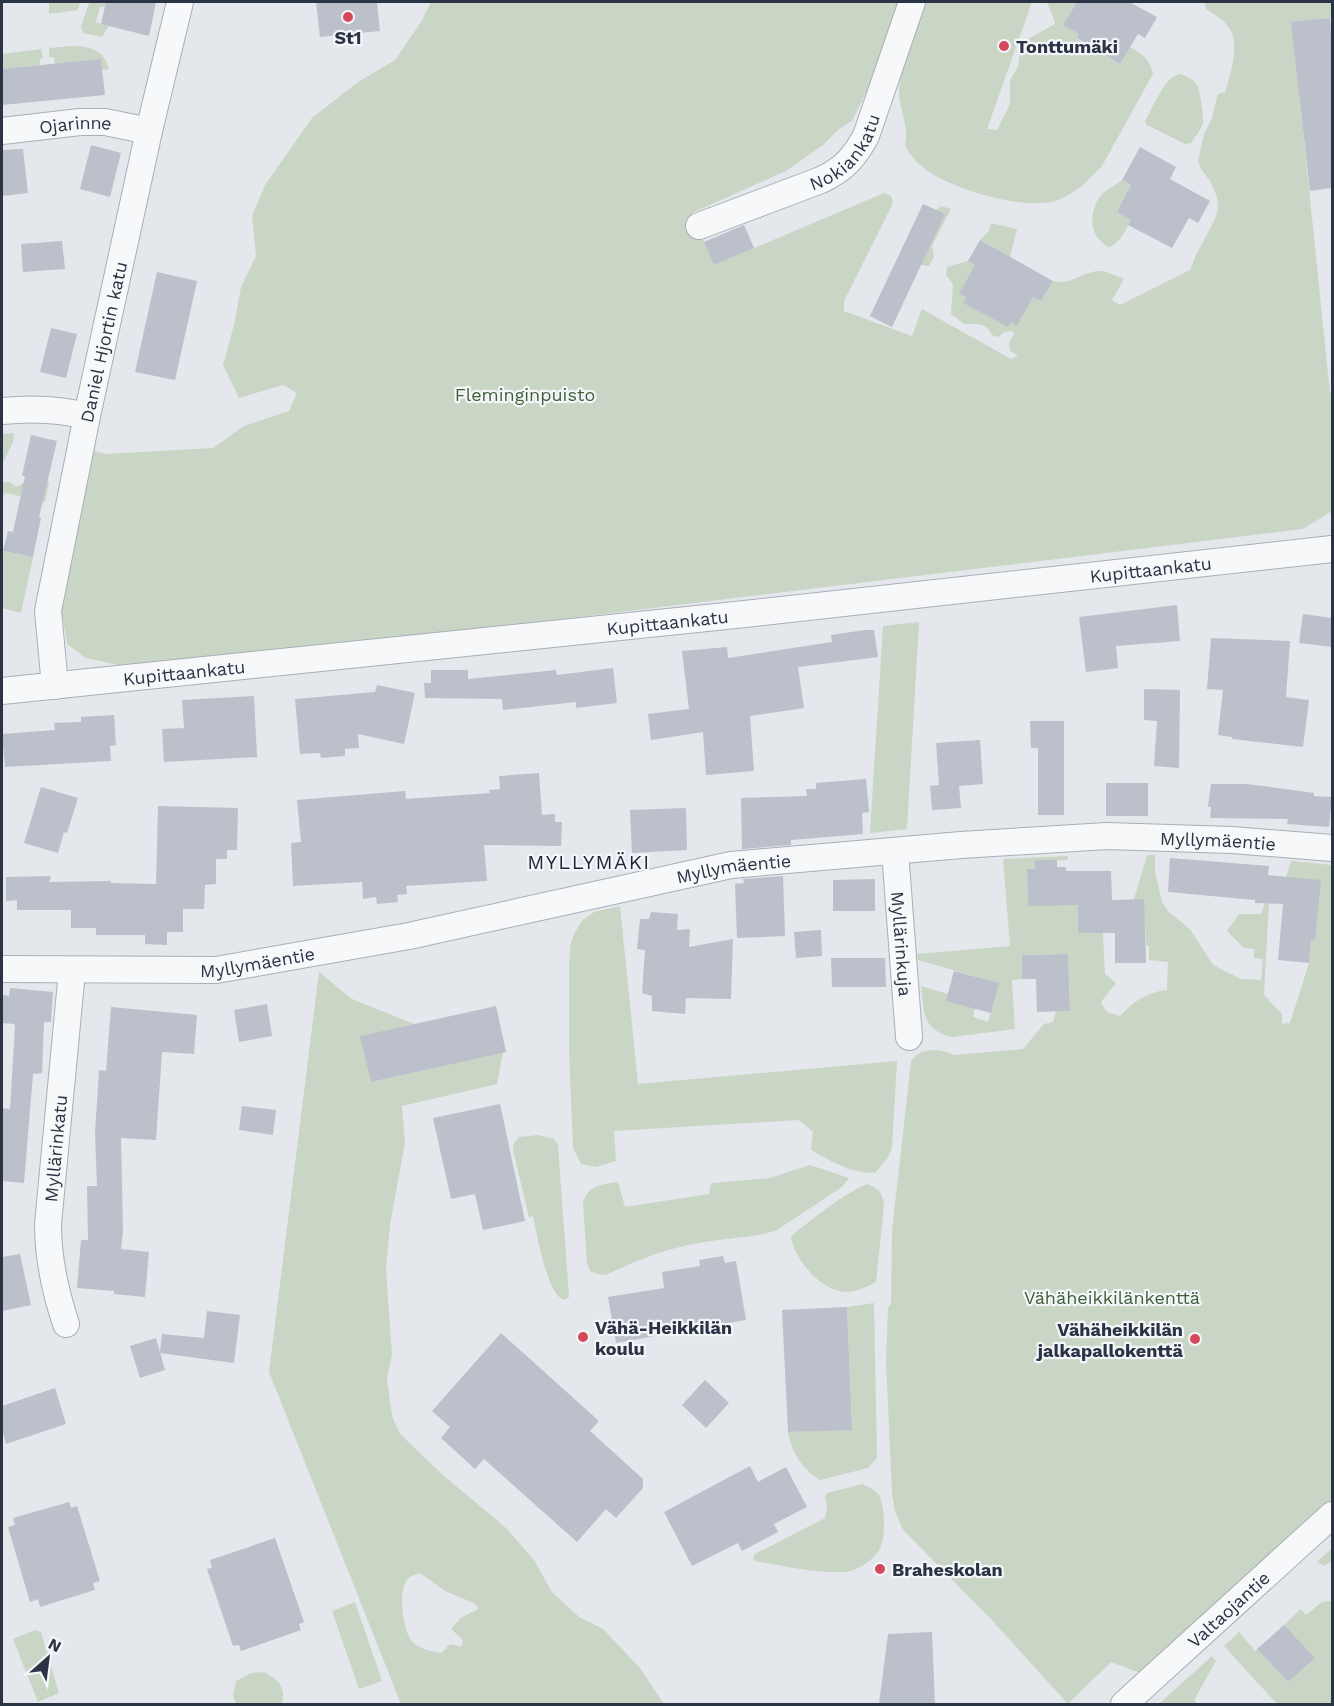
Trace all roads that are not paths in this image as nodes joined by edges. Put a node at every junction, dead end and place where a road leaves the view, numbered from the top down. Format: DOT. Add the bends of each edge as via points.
graph roads {
  1 [pos="180,2"];
  2 [pos="912,2"];
  3 [pos="2,131"];
  4 [pos="149,131"];
  5 [pos="699,226"];
  6 [pos="2,411"];
  7 [pos="87,416"];
  8 [pos="1332,549"];
  9 [pos="55,686"];
  10 [pos="2,691"];
  11 [pos="1332,848"];
  12 [pos="895,851"];
  13 [pos="2,969"];
  14 [pos="72,971"];
  15 [pos="909,1037"];
  16 [pos="66,1324"];
  17 [pos="1332,1515"];
  18 [pos="1124,1704"];
  1 -- 4 [label="street, Daniel Hjortin katu"];
  2 -- 5 [label="street, Nokiankatu" via="857,153 839,171 822,180"];
  3 -- 4 [label="street, Ojarinne" via="80,122 105,122"];
  4 -- 7 [label="street, Daniel Hjortin katu"];
  6 -- 7 [label="street" via="30,408"];
  7 -- 9 [label="street, Daniel Hjortin katu" via="48,611"];
  8 -- 9 [label="street, Kupittaankatu"];
  9 -- 10 [label="street, Kupittaankatu"];
  11 -- 12 [label="street, Myllymäentie" via="1121,836"];
  12 -- 14 [label="street, Myllymäentie" via="731,865 408,936 216,969"];
  12 -- 15 [label="street, Myllärinkuja"];
  13 -- 14 [label="street, Myllymäentie"];
  14 -- 16 [label="street, Myllärinkatu" via="48,1224 52,1276"];
  17 -- 18 [label="street, Valtaojantie"];
}
